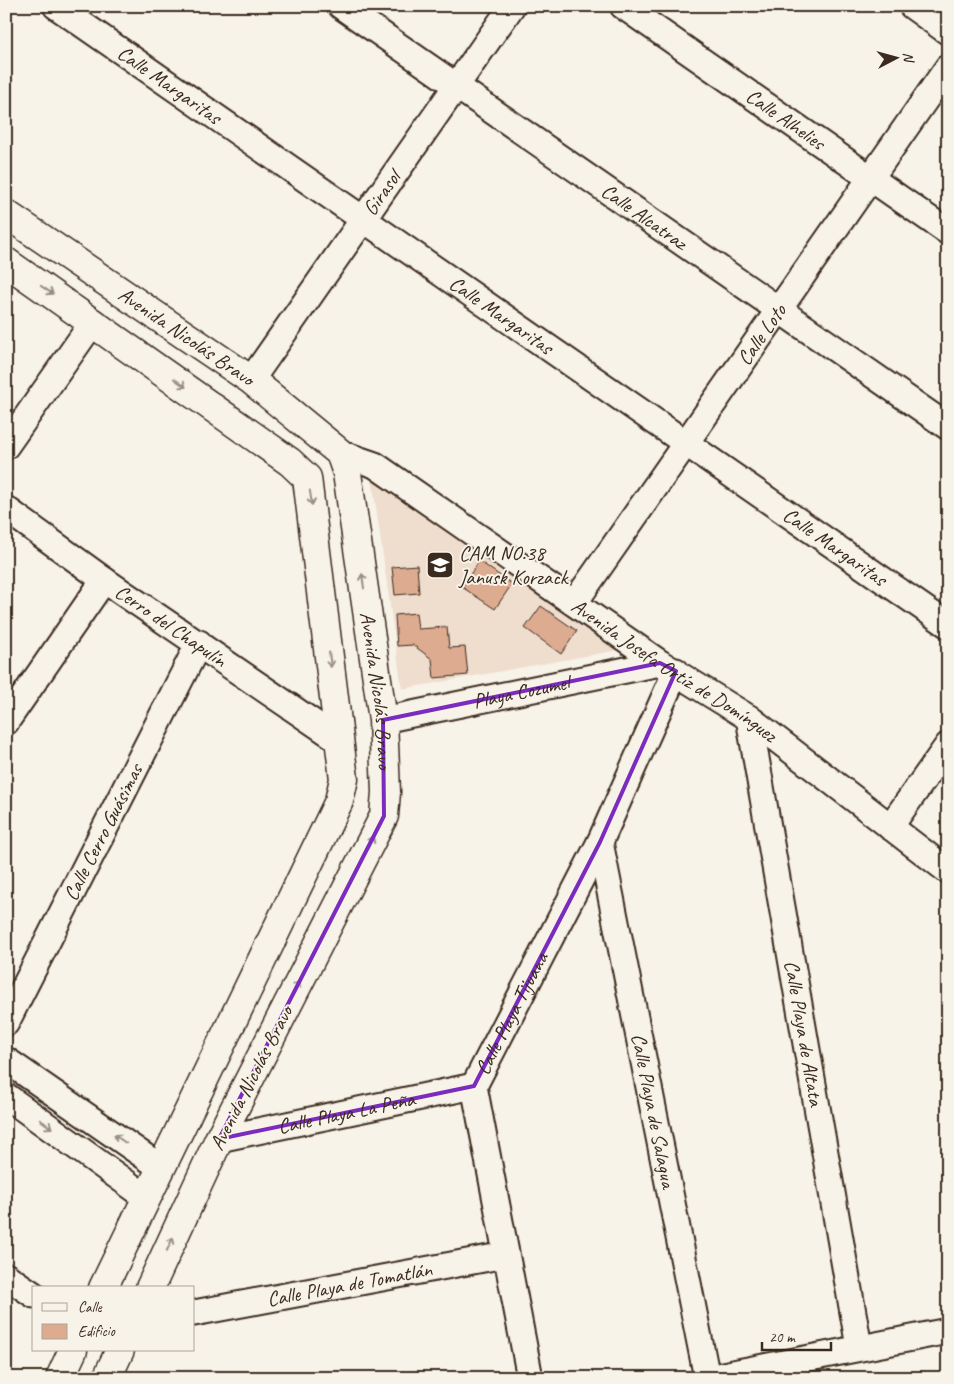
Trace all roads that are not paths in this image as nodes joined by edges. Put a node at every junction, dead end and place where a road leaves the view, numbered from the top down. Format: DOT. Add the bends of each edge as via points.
graph roads {
  1 [pos="56,6"];
  2 [pos="340,6"];
  3 [pos="512,6"];
  4 [pos="623,6"];
  5 [pos="912,6"];
  6 [pos="948,32"];
  7 [pos="948,67"];
  8 [pos="455,85"];
  9 [pos="870,178"];
  10 [pos="6,214"];
  11 [pos="365,218"];
  12 [pos="948,232"];
  13 [pos="6,262"];
  14 [pos="778,308"];
  15 [pos="93,322"];
  16 [pos="251,380"];
  17 [pos="948,427"];
  18 [pos="687,442"];
  19 [pos="6,446"];
  20 [pos="340,453"];
  21 [pos="6,509"];
  22 [pos="104,580"];
  23 [pos="575,602"];
  24 [pos="948,625"];
  25 [pos="199,643"];
  26 [pos="668,667"];
  27 [pos="749,718"];
  28 [pos="383,720"];
  29 [pos="6,722"];
  30 [pos="339,740"];
  31 [pos="948,745"];
  32 [pos="890,827"];
  33 [pos="600,842"];
  34 [pos="947,875"];
  35 [pos="6,1023"];
  36 [pos="6,1060"];
  37 [pos="474,1086"];
  38 [pos="6,1096"];
  39 [pos="219,1139"];
  40 [pos="160,1167"];
  41 [pos="146,1197"];
  42 [pos="505,1255"];
  43 [pos="6,1276"];
  44 [pos="104,1286"];
  45 [pos="151,1286"];
  46 [pos="32,1294"];
  47 [pos="195,1314"];
  48 [pos="948,1331"];
  49 [pos="859,1347"];
  50 [pos="72,1352"];
  51 [pos="119,1352"];
  52 [pos="60,1378"];
  53 [pos="107,1378"];
  54 [pos="530,1378"];
  55 [pos="707,1378"];
  1 -- 11 [label="street, Calle Margaritas"];
  2 -- 8 [label="street, Calle Alcatraz"];
  3 -- 8 [label="street, Girasol"];
  4 -- 9 [label="street, Calle Alhelies"];
  5 -- 6 [label="street"];
  7 -- 9 [label="street, Calle Loto"];
  8 -- 11 [label="street, Girasol"];
  8 -- 14 [label="street, Calle Alcatraz"];
  9 -- 12 [label="street, Calle Alhelies"];
  9 -- 14 [label="street, Calle Loto"];
  10 -- 16 [label="street, Avenida Nicolás Bravo"];
  11 -- 16 [label="street, Girasol"];
  11 -- 18 [label="street, Calle Margaritas"];
  13 -- 15 [label="street, Avenida Nicolás Bravo, one-way"];
  14 -- 17 [label="street, Calle Alcatraz"];
  14 -- 18 [label="street, Calle Loto"];
  15 -- 19 [label="street"];
  15 -- 30 [label="street, Avenida Nicolás Bravo, one-way" via="290,462 307,478"];
  16 -- 20 [label="street, Avenida Nicolás Bravo"];
  18 -- 23 [label="street, Calle Loto"];
  18 -- 24 [label="street, Calle Margaritas"];
  20 -- 23 [label="street, Avenida Josefa Ortíz de Domínguez" via="375,465"];
  28 -- 20 [label="street, Avenida Nicolás Bravo, one-way" via="347,473"];
  21 -- 22 [label="street, Cerro del Chapulín"];
  22 -- 25 [label="street, Cerro del Chapulín"];
  22 -- 29 [label="street"];
  23 -- 26 [label="street, Avenida Josefa Ortíz de Domínguez"];
  25 -- 30 [label="street, Cerro del Chapulín"];
  25 -- 35 [label="street, Calle Cerro Guásimas"];
  26 -- 27 [label="street, Avenida Josefa Ortíz de Domínguez"];
  26 -- 28 [label="street, Playa Cozumel"];
  26 -- 33 [label="street, Calle Playa Tijuana"];
  27 -- 32 [label="street, Avenida Josefa Ortíz de Domínguez"];
  27 -- 49 [label="street, Calle Playa de Altata"];
  39 -- 28 [label="street, Avenida Nicolás Bravo, one-way" via="384,816"];
  30 -- 40 [label="street, Avenida Nicolás Bravo" via="344,779 339,801"];
  31 -- 32 [label="street"];
  32 -- 34 [label="street, Avenida Josefa Ortíz de Domínguez"];
  33 -- 37 [label="street, Calle Playa Tijuana"];
  33 -- 55 [label="street, Calle Playa de Salagua"];
  40 -- 36 [label="street, one-way"];
  37 -- 39 [label="street, Calle Playa La Peña"];
  37 -- 42 [label="street, Calle Playa Tijuana"];
  38 -- 41 [label="street, one-way"];
  45 -- 39 [label="street, Avenida Nicolás Bravo, one-way"];
  40 -- 41 [label="street, Avenida Nicolás Bravo"];
  41 -- 44 [label="street, Avenida Nicolás Bravo"];
  42 -- 47 [label="street, Calle Playa de Tomatlán"];
  42 -- 54 [label="street, Calle Playa Tijuana"];
  43 -- 46 [label="street"];
  48 -- 49 [label="street"];
  49 -- 55 [label="street"];
  50 -- 52 [label="street"];
  51 -- 53 [label="street"];
}
